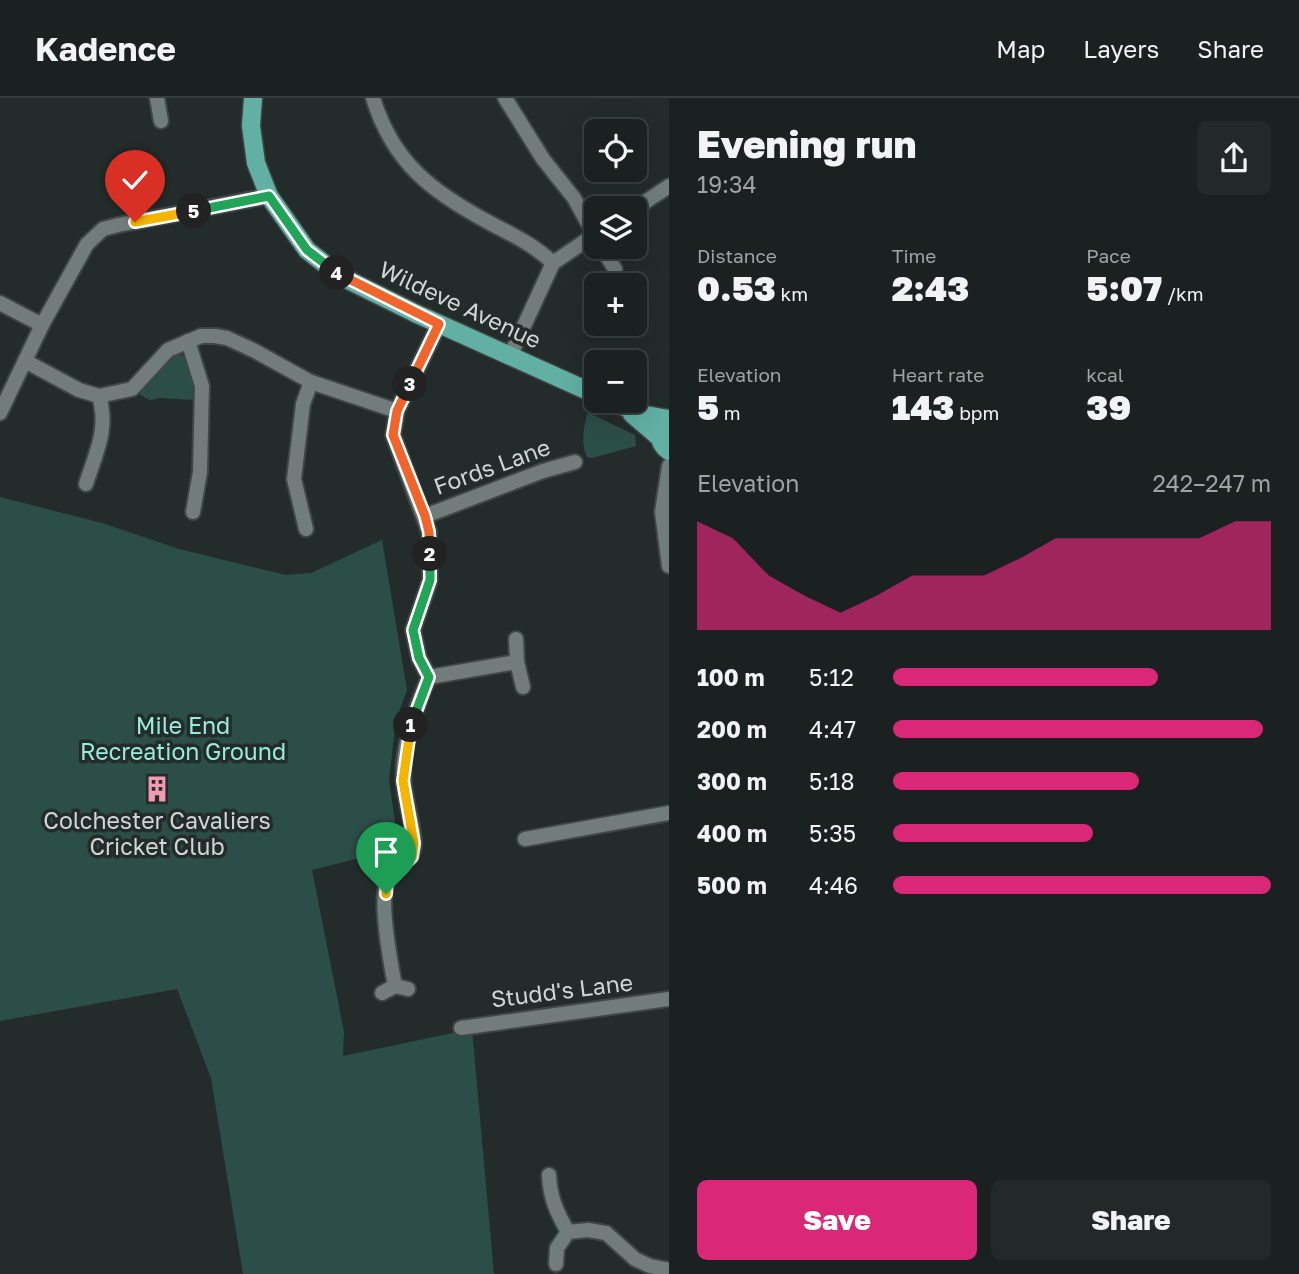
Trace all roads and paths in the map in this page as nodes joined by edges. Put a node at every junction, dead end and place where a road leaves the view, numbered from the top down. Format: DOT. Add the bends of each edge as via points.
graph roads {
  1 [pos="157,98"];
  2 [pos="253,98"];
  3 [pos="373,98"];
  4 [pos="505,98"];
  5 [pos="161,121"];
  6 [pos="669,186"];
  7 [pos="269,196"];
  8 [pos="647,201"];
  9 [pos="584,218"];
  10 [pos="584,248"];
  11 [pos="609,259"];
  12 [pos="553,263"];
  13 [pos="615,269"];
  14 [pos="0,303"];
  15 [pos="439,324"];
  16 [pos="42,325"];
  17 [pos="188,341"];
  18 [pos="510,356"];
  19 [pos="25,361"];
  20 [pos="311,383"];
  21 [pos="584,389"];
  22 [pos="99,396"];
  23 [pos="397,411"];
  24 [pos="0,413"];
  25 [pos="631,413"];
  26 [pos="647,413"];
  27 [pos="668,419"];
  28 [pos="664,444"];
  29 [pos="575,462"];
  30 [pos="669,466"];
  31 [pos="86,484"];
  32 [pos="193,512"];
  33 [pos="425,516"];
  34 [pos="306,529"];
  35 [pos="668,533"];
  36 [pos="669,566"];
  37 [pos="516,639"];
  38 [pos="517,662"];
  39 [pos="429,677"];
  40 [pos="523,687"];
  41 [pos="669,813"];
  42 [pos="525,839"];
  43 [pos="395,989"];
  44 [pos="669,999"];
  45 [pos="461,1028"];
  46 [pos="549,1175"];
  47 [pos="568,1232"];
  48 [pos="556,1264"];
  49 [pos="669,1270"];
  1 -- 5 [label="street"];
  2 -- 7 [label="main road, Wildeve Avenue" via="256,163"];
  3 -- 12 [label="street" via="399,153 427,184 537,248"];
  4 -- 9 [label="street"];
  6 -- 8 [label="street"];
  7 -- 15 [label="main road, Wildeve Avenue" via="307,250 341,276"];
  7 -- 16 [label="street" via="103,229 87,244"];
  10 -- 12 [label="street"];
  11 -- 13 [label="street"];
  12 -- 18 [label="street"];
  14 -- 16 [label="street"];
  15 -- 18 [label="main road, Wildeve Avenue"];
  15 -- 23 [label="street"];
  16 -- 19 [label="street"];
  17 -- 20 [label="street" via="201,336 227,338"];
  17 -- 22 [label="street" via="168,350 132,388"];
  17 -- 32 [label="street" via="202,386 200,471"];
  18 -- 21 [label="main road, Wildeve Avenue"];
  19 -- 22 [label="street"];
  19 -- 24 [label="street"];
  20 -- 23 [label="street"];
  20 -- 34 [label="street" via="303,404 294,479"];
  22 -- 31 [label="street" via="105,414 103,430"];
  23 -- 33 [label="street" via="396,447"];
  25 -- 28 [label="main road"];
  26 -- 27 [label="main road"];
  27 -- 28 [label="main road" via="663,424"];
  29 -- 33 [label="street, Fords Lane"];
  30 -- 35 [label="street" via="662,512"];
  33 -- 39 [label="street" via="430,580 413,630"];
  35 -- 36 [label="street"];
  37 -- 38 [label="street"];
  38 -- 39 [label="street"];
  38 -- 40 [label="street"];
  39 -- 43 [label="street" via="410,727 403,781 414,843 412,857 387,881 387,938"];
  41 -- 42 [label="street"];
  44 -- 45 [label="street, Studd's Lane"];
  46 -- 47 [label="street" via="555,1211"];
  47 -- 48 [label="street" via="557,1248"];
  47 -- 49 [label="street" via="606,1233 635,1259"];
}
